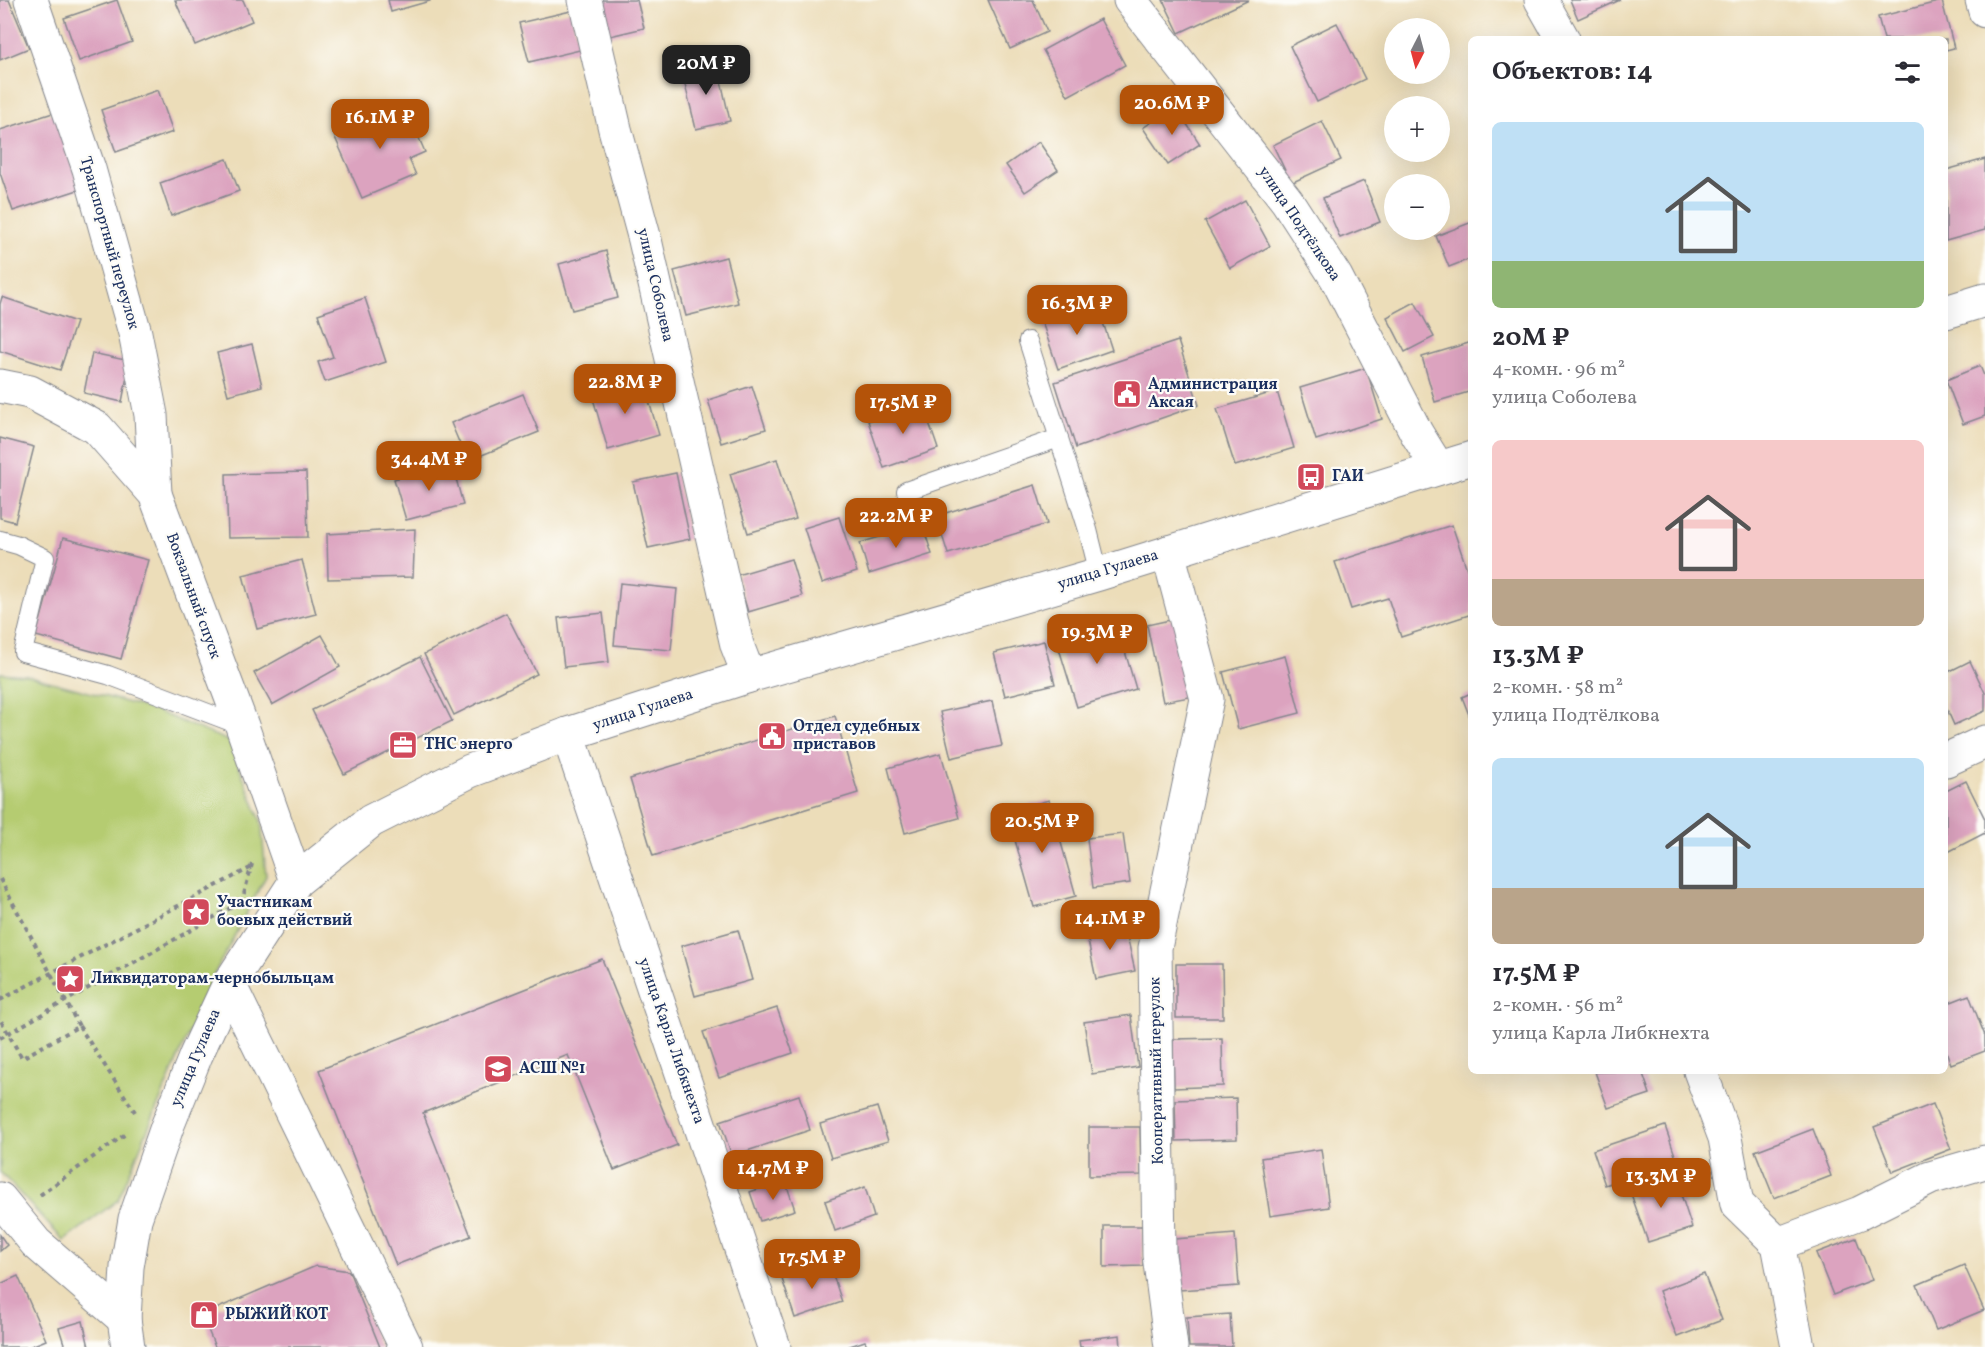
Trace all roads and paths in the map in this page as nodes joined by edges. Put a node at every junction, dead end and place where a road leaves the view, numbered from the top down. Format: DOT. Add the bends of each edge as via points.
graph roads {
  1 [pos="31,0"];
  2 [pos="585,0"];
  3 [pos="1130,0"];
  4 [pos="1541,0"];
  5 [pos="1982,0"];
  6 [pos="1985,11"];
  7 [pos="1561,36"];
  8 [pos="1985,300"];
  9 [pos="1948,311"];
  10 [pos="1028,341"];
  11 [pos="0,386"];
  12 [pos="1059,438"];
  13 [pos="1468,459"];
  14 [pos="1438,468"];
  15 [pos="906,492"];
  16 [pos="155,494"];
  17 [pos="0,540"];
  18 [pos="1168,552"];
  19 [pos="1099,574"];
  20 [pos="749,676"];
  21 [pos="242,726"];
  22 [pos="568,734"];
  23 [pos="1985,742"];
  24 [pos="1948,759"];
  25 [pos="252,856"];
  26 [pos="252,867"];
  27 [pos="0,879"];
  28 [pos="296,881"];
  29 [pos="242,901"];
  30 [pos="237,912"];
  31 [pos="51,973"];
  32 [pos="229,984"];
  33 [pos="0,1000"];
  34 [pos="65,1001"];
  35 [pos="0,1019"];
  36 [pos="79,1026"];
  37 [pos="8,1033"];
  38 [pos="0,1038"];
  39 [pos="1701,1074"];
  40 [pos="136,1113"];
  41 [pos="133,1129"];
  42 [pos="1985,1162"];
  43 [pos="0,1199"];
  44 [pos="33,1200"];
  45 [pos="1778,1244"];
  46 [pos="126,1333"];
  47 [pos="406,1347"];
  48 [pos="774,1347"];
  49 [pos="1170,1347"];
  50 [pos="1798,1347"];
  1 -- 16 [label="street, Транспортный переулок" via="89,169 135,333 151,415"];
  2 -- 20 [label="street, улица Соболева" via="645,240 737,645"];
  3 -- 14 [label="street, улица Подтёлкова" via="1287,201 1336,276"];
  4 -- 7 [label="street"];
  5 -- 6 [label="street"];
  8 -- 9 [label="street"];
  10 -- 12 [label="lane"];
  11 -- 16 [label="street, Вокзальный спуск" via="30,392 97,428"];
  12 -- 15 [label="lane"];
  12 -- 19 [label="lane"];
  13 -- 14 [label="street, улица Гулаева"];
  14 -- 18 [label="street, улица Гулаева"];
  16 -- 21 [label="street, Вокзальный спуск"];
  17 -- 21 [label="lane" via="45,558 23,652 108,675"];
  18 -- 19 [label="street, улица Гулаева"];
  18 -- 49 [label="street, Кооперативный переулок" via="1207,699 1155,948 1159,1255"];
  19 -- 20 [label="street, улица Гулаева"];
  20 -- 22 [label="street, улица Гулаева"];
  21 -- 28 [label="street, Вокзальный спуск"];
  22 -- 28 [label="street, улица Гулаева" via="470,771 371,821"];
  22 -- 48 [label="street, улица Карла Либкнехта"];
  23 -- 24 [label="street"];
  25 -- 26 [label="path"];
  26 -- 29 [label="path"];
  26 -- 31 [label="path"];
  27 -- 31 [label="path"];
  28 -- 32 [label="street, улица Гулаева"];
  29 -- 30 [label="path"];
  29 -- 34 [label="path"];
  31 -- 33 [label="path"];
  31 -- 34 [label="path"];
  32 -- 46 [label="street, улица Гулаева" via="171,1117 135,1219 127,1267"];
  32 -- 47 [label="street"];
  34 -- 36 [label="path"];
  34 -- 37 [label="path"];
  35 -- 37 [label="path"];
  36 -- 37 [label="path" via="22,1058"];
  36 -- 40 [label="path"];
  37 -- 38 [label="path"];
  39 -- 45 [label="street" via="1725,1138 1737,1204"];
  41 -- 44 [label="path"];
  42 -- 45 [label="street" via="1930,1179 1860,1213"];
  43 -- 46 [label="street" via="36,1243"];
  45 -- 50 [label="street"];
}
